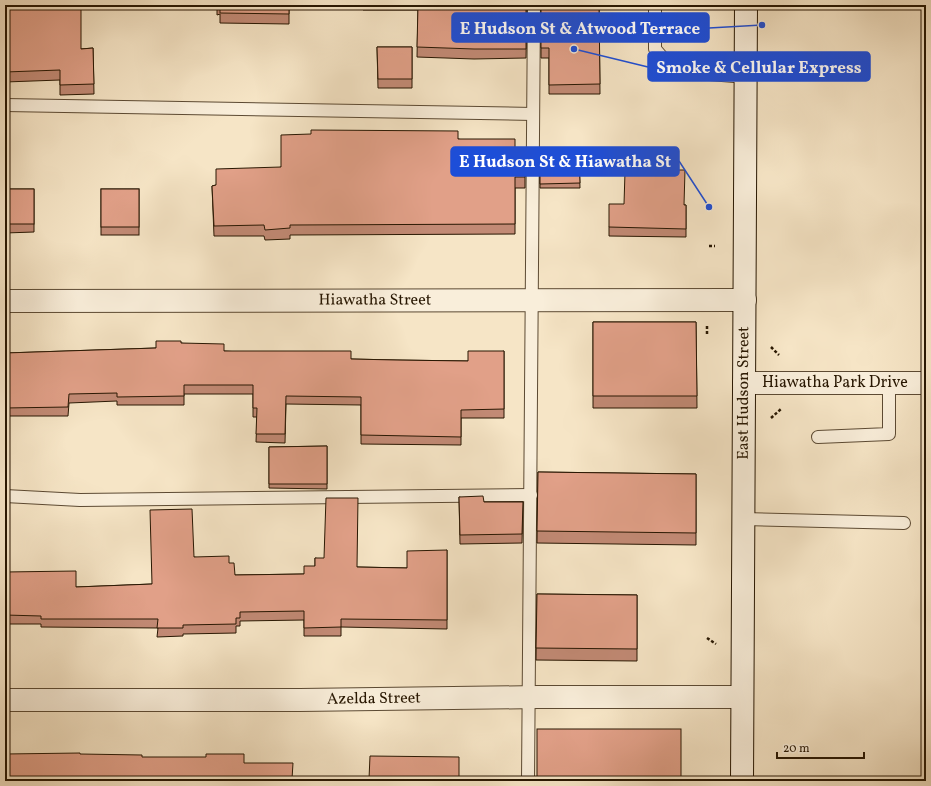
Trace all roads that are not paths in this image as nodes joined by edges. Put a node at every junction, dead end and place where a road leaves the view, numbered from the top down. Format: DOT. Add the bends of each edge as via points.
graph roads {
  1 [pos="534,5"];
  2 [pos="655,5"];
  3 [pos="746,5"];
  4 [pos="746,77"];
  5 [pos="5,105"];
  6 [pos="533,114"];
  7 [pos="532,300"];
  8 [pos="745,300"];
  9 [pos="5,301"];
  10 [pos="744,383"];
  11 [pos="889,383"];
  12 [pos="926,383"];
  13 [pos="818,437"];
  14 [pos="531,495"];
  15 [pos="5,496"];
  16 [pos="743,519"];
  17 [pos="904,523"];
  18 [pos="529,697"];
  19 [pos="742,697"];
  20 [pos="5,700"];
  21 [pos="528,781"];
  22 [pos="742,781"];
  1 -- 6 [label="lane"];
  2 -- 4 [label="lane" via="655,49 674,71"];
  3 -- 4 [label="street, East Hudson Street"];
  4 -- 8 [label="street, East Hudson Street"];
  5 -- 6 [label="lane"];
  6 -- 7 [label="lane"];
  7 -- 8 [label="street, Hiawatha Street"];
  7 -- 9 [label="street, Hiawatha Street"];
  7 -- 14 [label="lane"];
  8 -- 10 [label="street, East Hudson Street"];
  10 -- 11 [label="street, Hiawatha Park Drive"];
  10 -- 16 [label="street, East Hudson Street"];
  11 -- 12 [label="street, Hiawatha Park Drive"];
  11 -- 13 [label="lane" via="889,434"];
  14 -- 15 [label="lane" via="88,500"];
  14 -- 18 [label="lane"];
  16 -- 17 [label="lane"];
  16 -- 19 [label="street, East Hudson Street"];
  18 -- 19 [label="street, Azelda Street"];
  18 -- 20 [label="street, Azelda Street"];
  18 -- 21 [label="lane"];
  19 -- 22 [label="street, East Hudson Street"];
}
